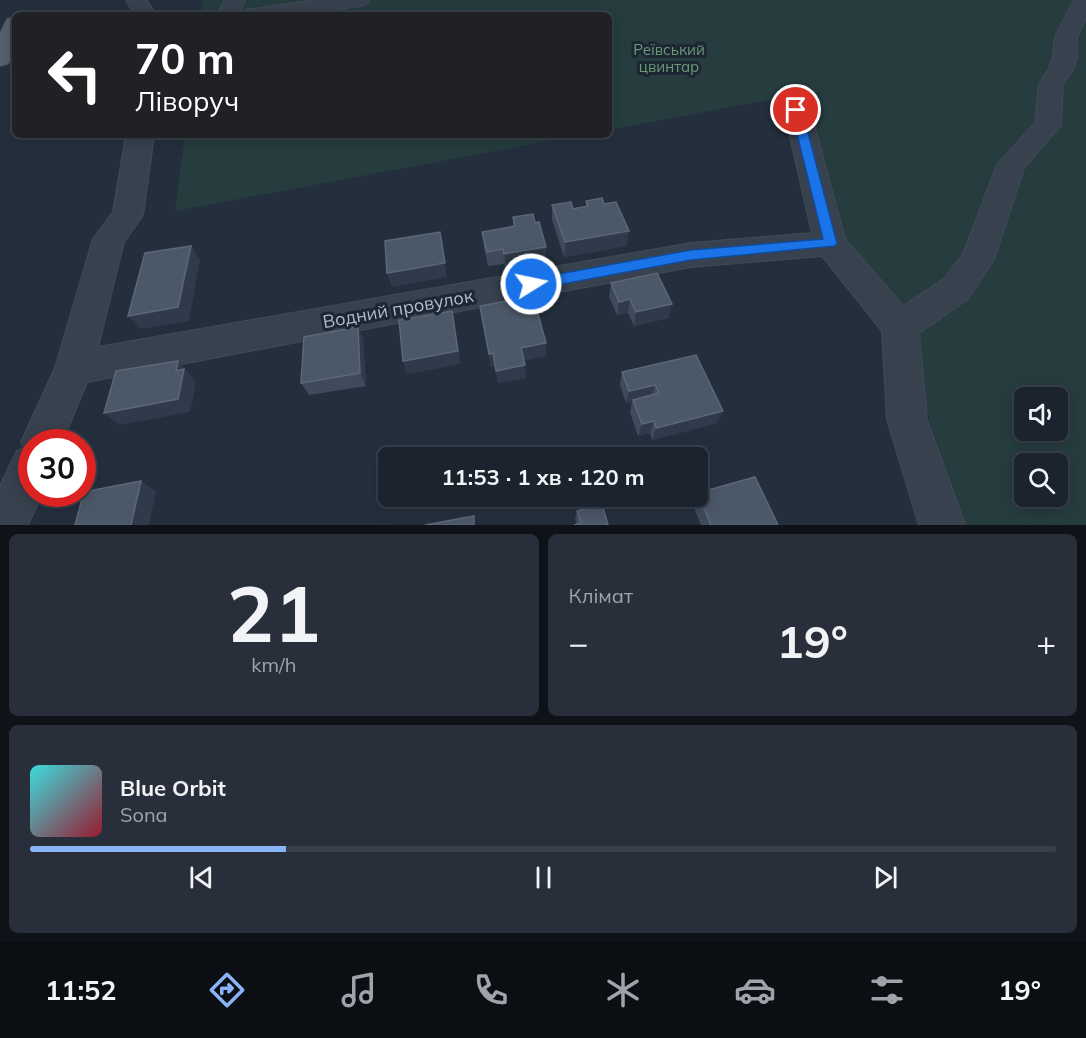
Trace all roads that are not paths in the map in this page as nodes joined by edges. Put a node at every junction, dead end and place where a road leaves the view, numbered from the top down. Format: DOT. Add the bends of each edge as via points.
graph roads {
  1 [pos="358,0"];
  2 [pos="1084,0"];
  3 [pos="275,12"];
  4 [pos="12,32"];
  5 [pos="0,59"];
  6 [pos="796,110"];
  7 [pos="140,138"];
  8 [pos="830,243"];
  9 [pos="900,327"];
  10 [pos="74,369"];
  11 [pos="48,429"];
  12 [pos="18,497"];
  13 [pos="5,525"];
  14 [pos="942,525"];
  1 -- 3 [label="street"];
  2 -- 9 [label="street" via="1066,37 1061,70 1051,84 1048,125 1011,165 978,259 956,289"];
  4 -- 5 [label="main road"];
  6 -- 8 [label="street"];
  7 -- 10 [label="street" via="128,215 109,239"];
  8 -- 9 [label="street"];
  8 -- 10 [label="street, Водний провулок" via="691,255"];
  9 -- 14 [label="street" via="907,419"];
  10 -- 11 [label="street"];
  12 -- 13 [label="street"];
}
